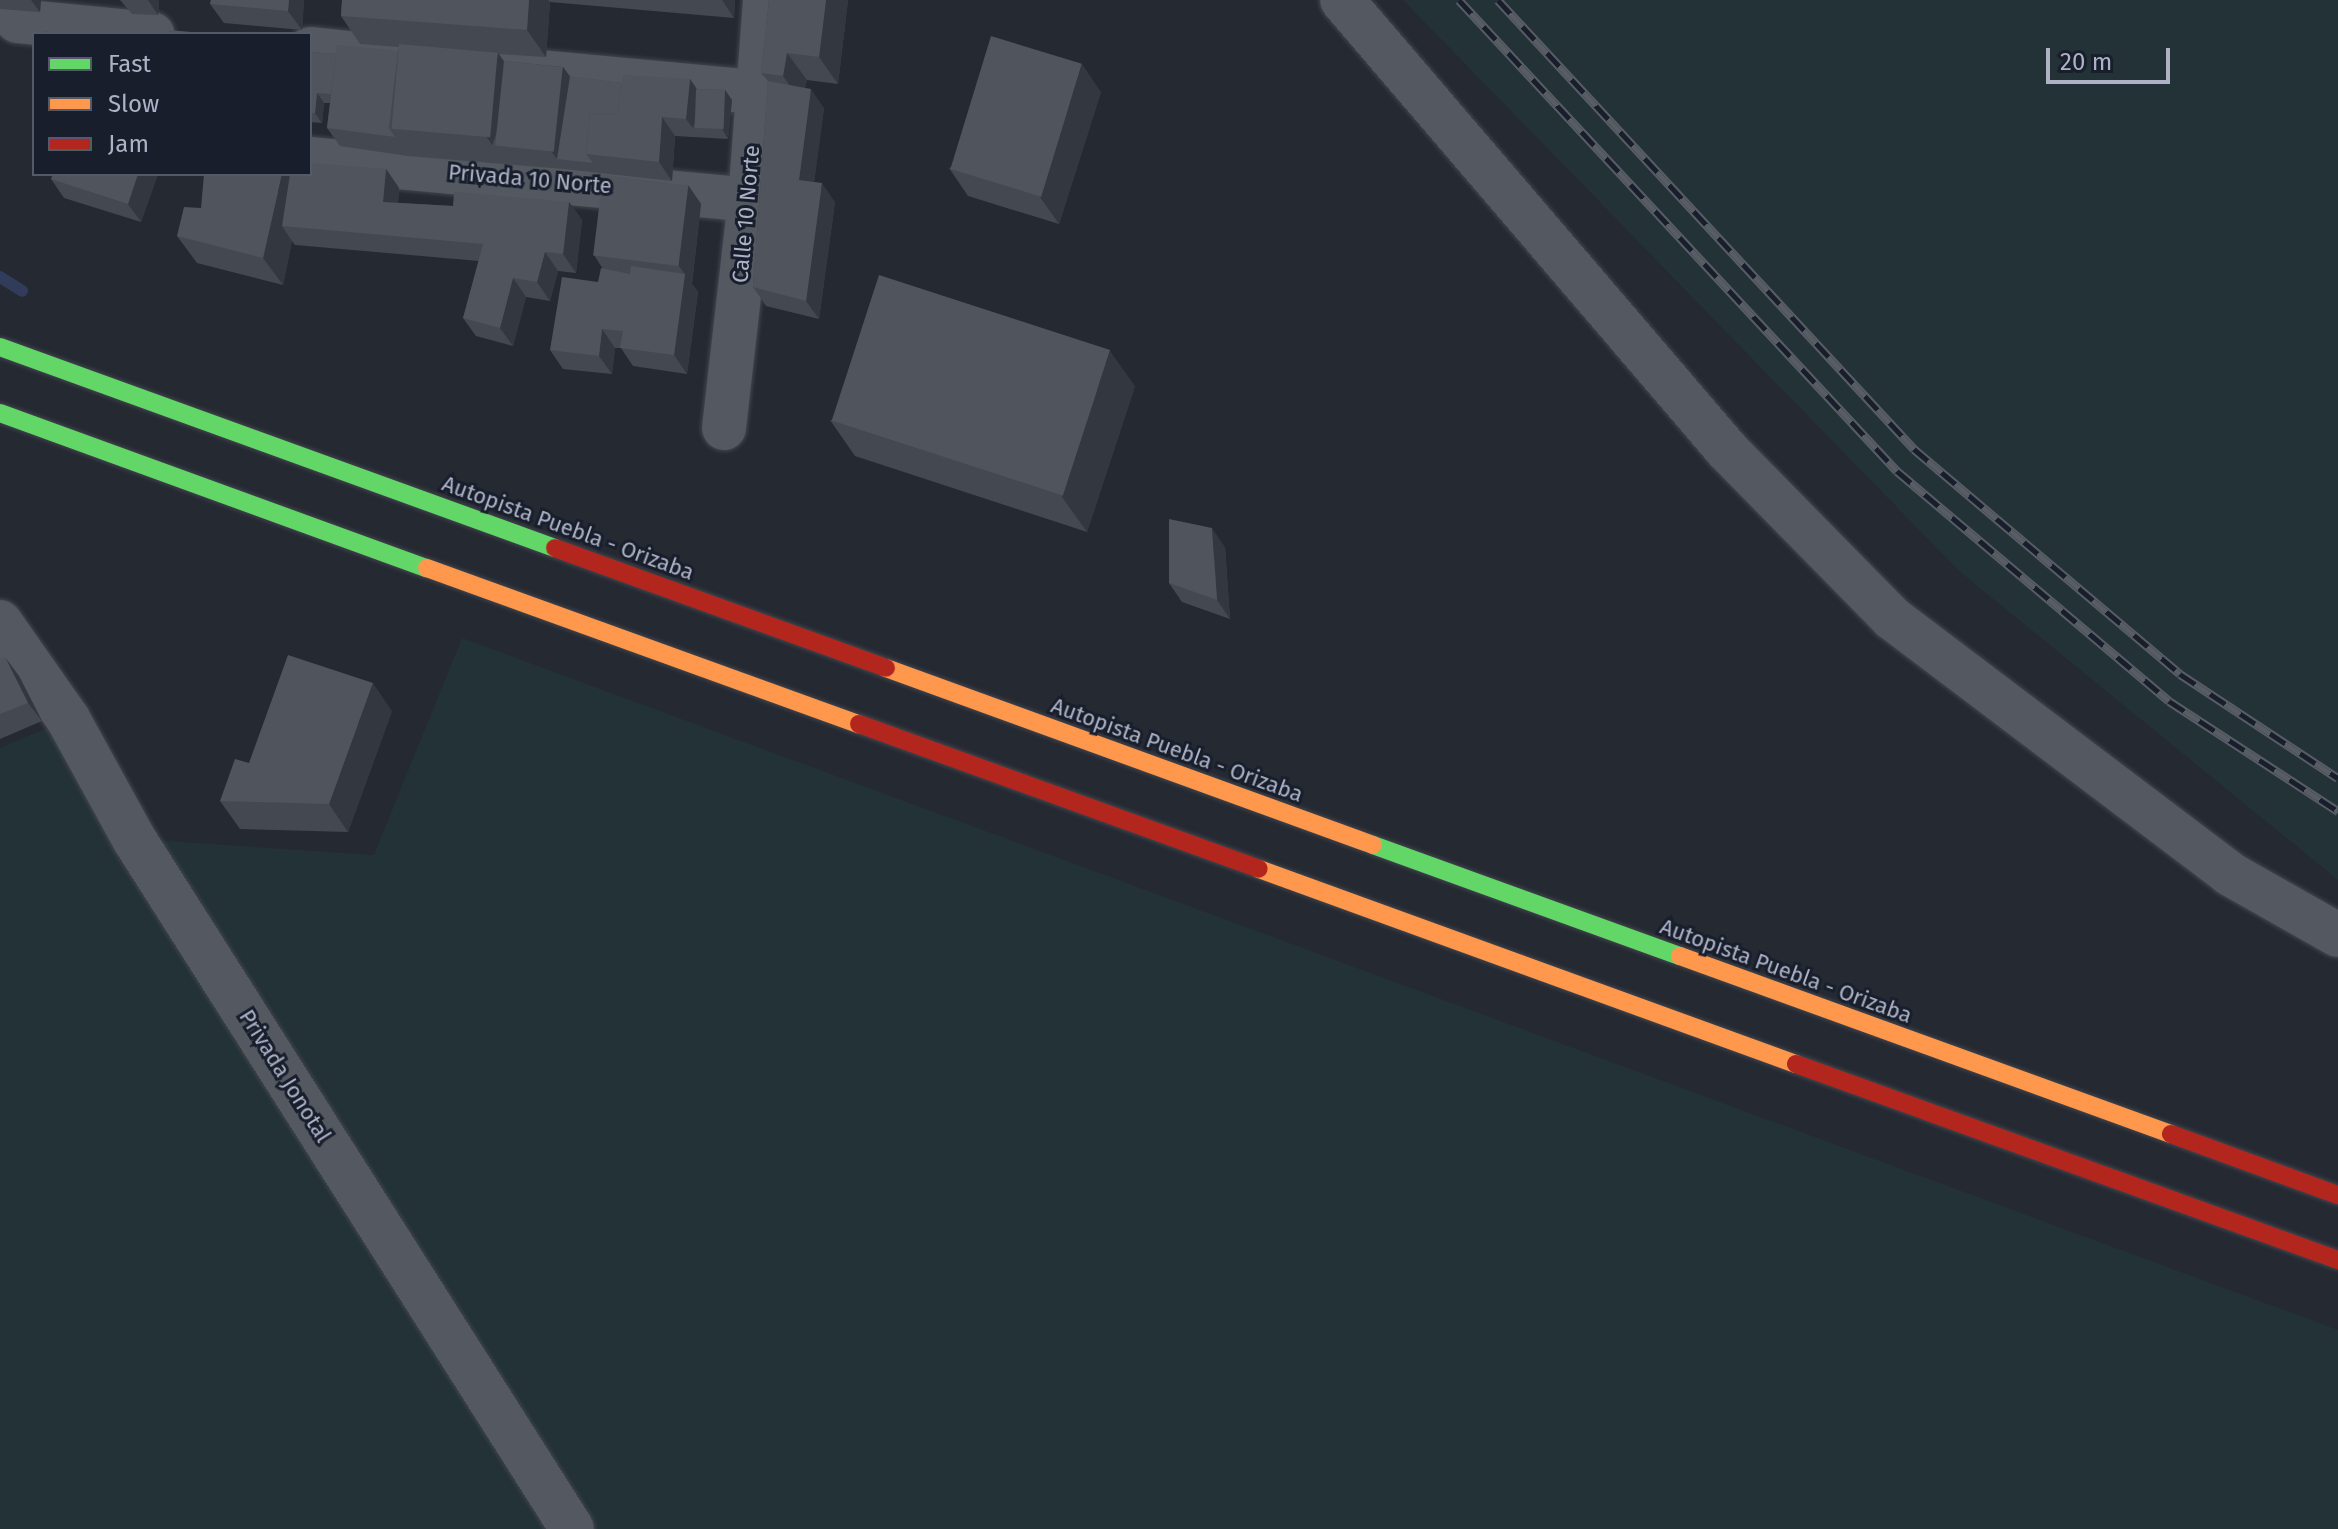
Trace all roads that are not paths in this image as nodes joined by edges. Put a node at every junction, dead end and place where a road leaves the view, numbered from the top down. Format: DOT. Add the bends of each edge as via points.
graph roads {
  1 [pos="765,0"];
  2 [pos="1342,0"];
  3 [pos="17,21"];
  4 [pos="131,32"];
  5 [pos="312,49"];
  6 [pos="756,92"];
  7 [pos="312,159"];
  8 [pos="750,200"];
  9 [pos="0,347"];
  10 [pos="0,413"];
  11 [pos="724,428"];
  12 [pos="0,622"];
  13 [pos="2338,935"];
  14 [pos="2338,1195"];
  15 [pos="2338,1260"];
  16 [pos="572,1529"];
  1 -- 6 [label="street, Calle 10 Norte"];
  2 -- 13 [label="street" via="1727,450 1892,618 2230,874"];
  3 -- 4 [label="street"];
  5 -- 6 [label="street"];
  6 -- 8 [label="street, Calle 10 Norte"];
  7 -- 8 [label="street, Privada 10 Norte"];
  8 -- 11 [label="street, Calle 10 Norte"];
  9 -- 14 [label="highway, Autopista Puebla - Orizaba"];
  10 -- 15 [label="highway"];
  12 -- 16 [label="street, Privada Jonotal" via="68,719 134,839"];
}
